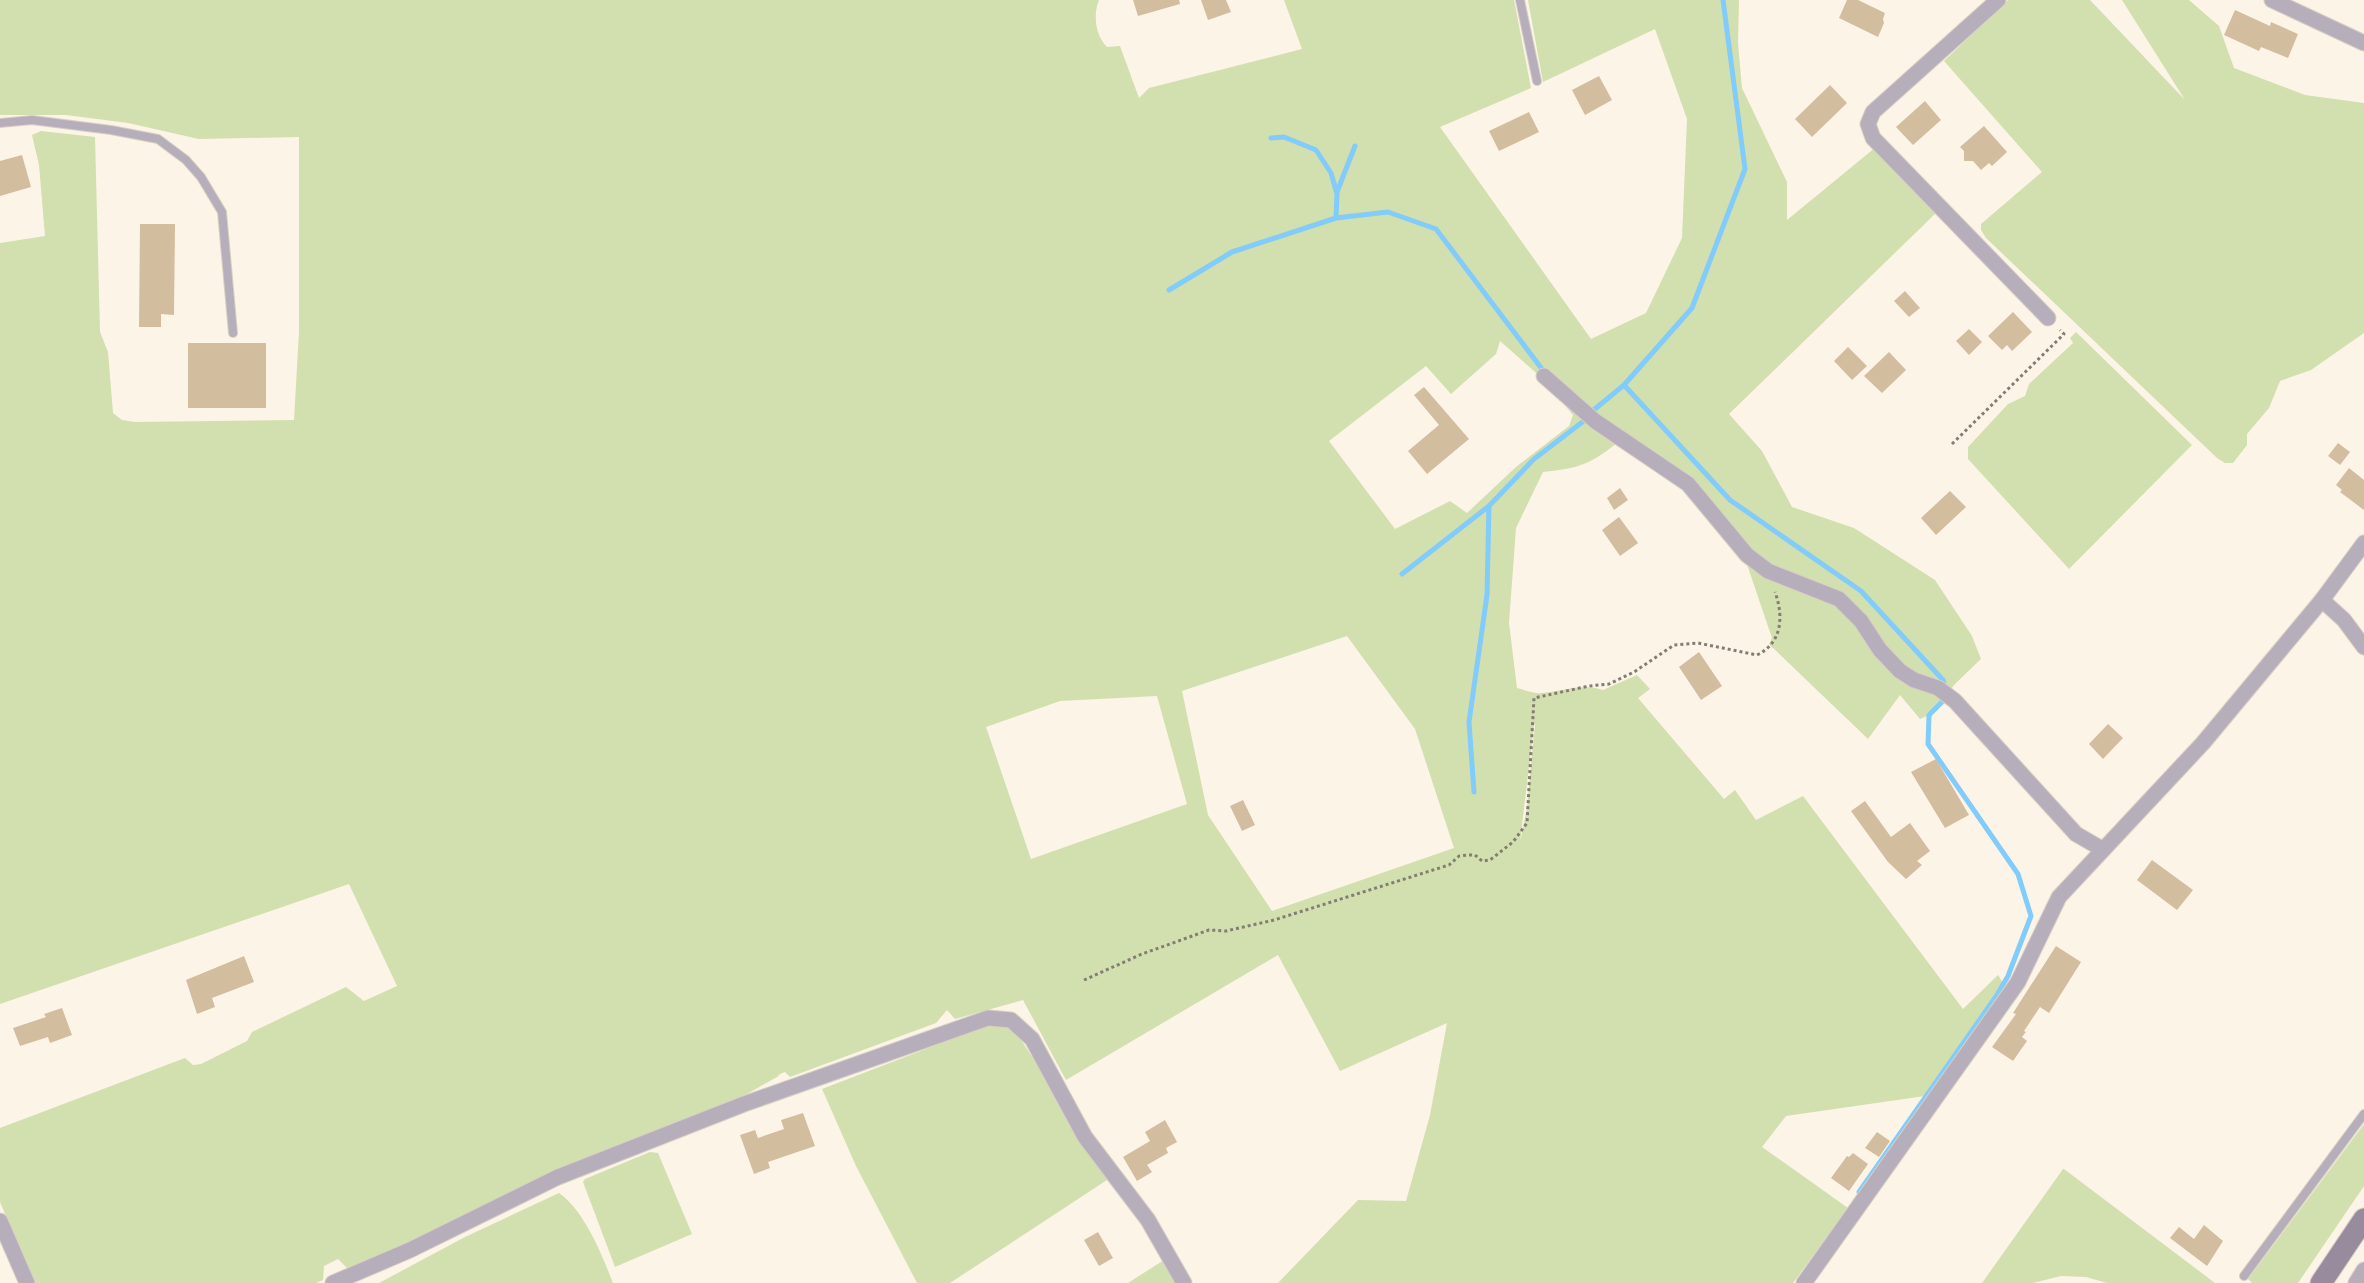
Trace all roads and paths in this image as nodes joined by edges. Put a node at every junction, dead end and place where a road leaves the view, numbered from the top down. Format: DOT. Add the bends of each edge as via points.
graph roads {
  1 [pos="1520,0"];
  2 [pos="1998,0"];
  3 [pos="2272,0"];
  4 [pos="2364,43"];
  5 [pos="1537,81"];
  6 [pos="0,123"];
  7 [pos="2048,318"];
  8 [pos="233,333"];
  9 [pos="1544,376"];
  10 [pos="1952,444"];
  11 [pos="2364,543"];
  12 [pos="1768,571"];
  13 [pos="2322,600"];
  14 [pos="2364,647"];
  15 [pos="2102,849"];
  16 [pos="1084,980"];
  17 [pos="2364,1114"];
  18 [pos="2364,1220"];
  19 [pos="0,1221"];
  20 [pos="2364,1270"];
  21 [pos="2244,1276"];
  22 [pos="27,1283"];
  23 [pos="333,1283"];
  24 [pos="1184,1283"];
  25 [pos="1804,1283"];
  26 [pos="2321,1283"];
  27 [pos="2356,1283"];
  1 -- 5 [label="lane"];
  2 -- 7 [label="street" via="1873,112 1868,124 1874,138"];
  3 -- 4 [label="street"];
  6 -- 8 [label="lane" via="32,120 123,132 158,140 186,160 222,212"];
  7 -- 10 [label="path" via="2064,334"];
  9 -- 12 [label="street" via="1595,421 1688,484 1747,555"];
  11 -- 13 [label="street"];
  12 -- 15 [label="street" via="1839,599 1900,671 1938,688 1955,701 2076,834"];
  12 -- 16 [label="path" via="1778,599 1781,624 1775,642 1763,652 1757,655 1698,643 1674,645 1610,684 1534,698 1527,823 1513,842 1491,860 1459,856 1449,865 1274,920 1226,931 1209,930"];
  13 -- 14 [label="street" via="2344,620"];
  13 -- 15 [label="street" via="2203,743"];
  15 -- 25 [label="street" via="2059,897 2018,982"];
  17 -- 21 [label="lane"];
  18 -- 26 [label="main road"];
  19 -- 22 [label="street"];
  20 -- 27 [label="street"];
  23 -- 24 [label="street" via="558,1177 744,1104 988,1018 1011,1020 1032,1039 1085,1137 1148,1220"];
}
